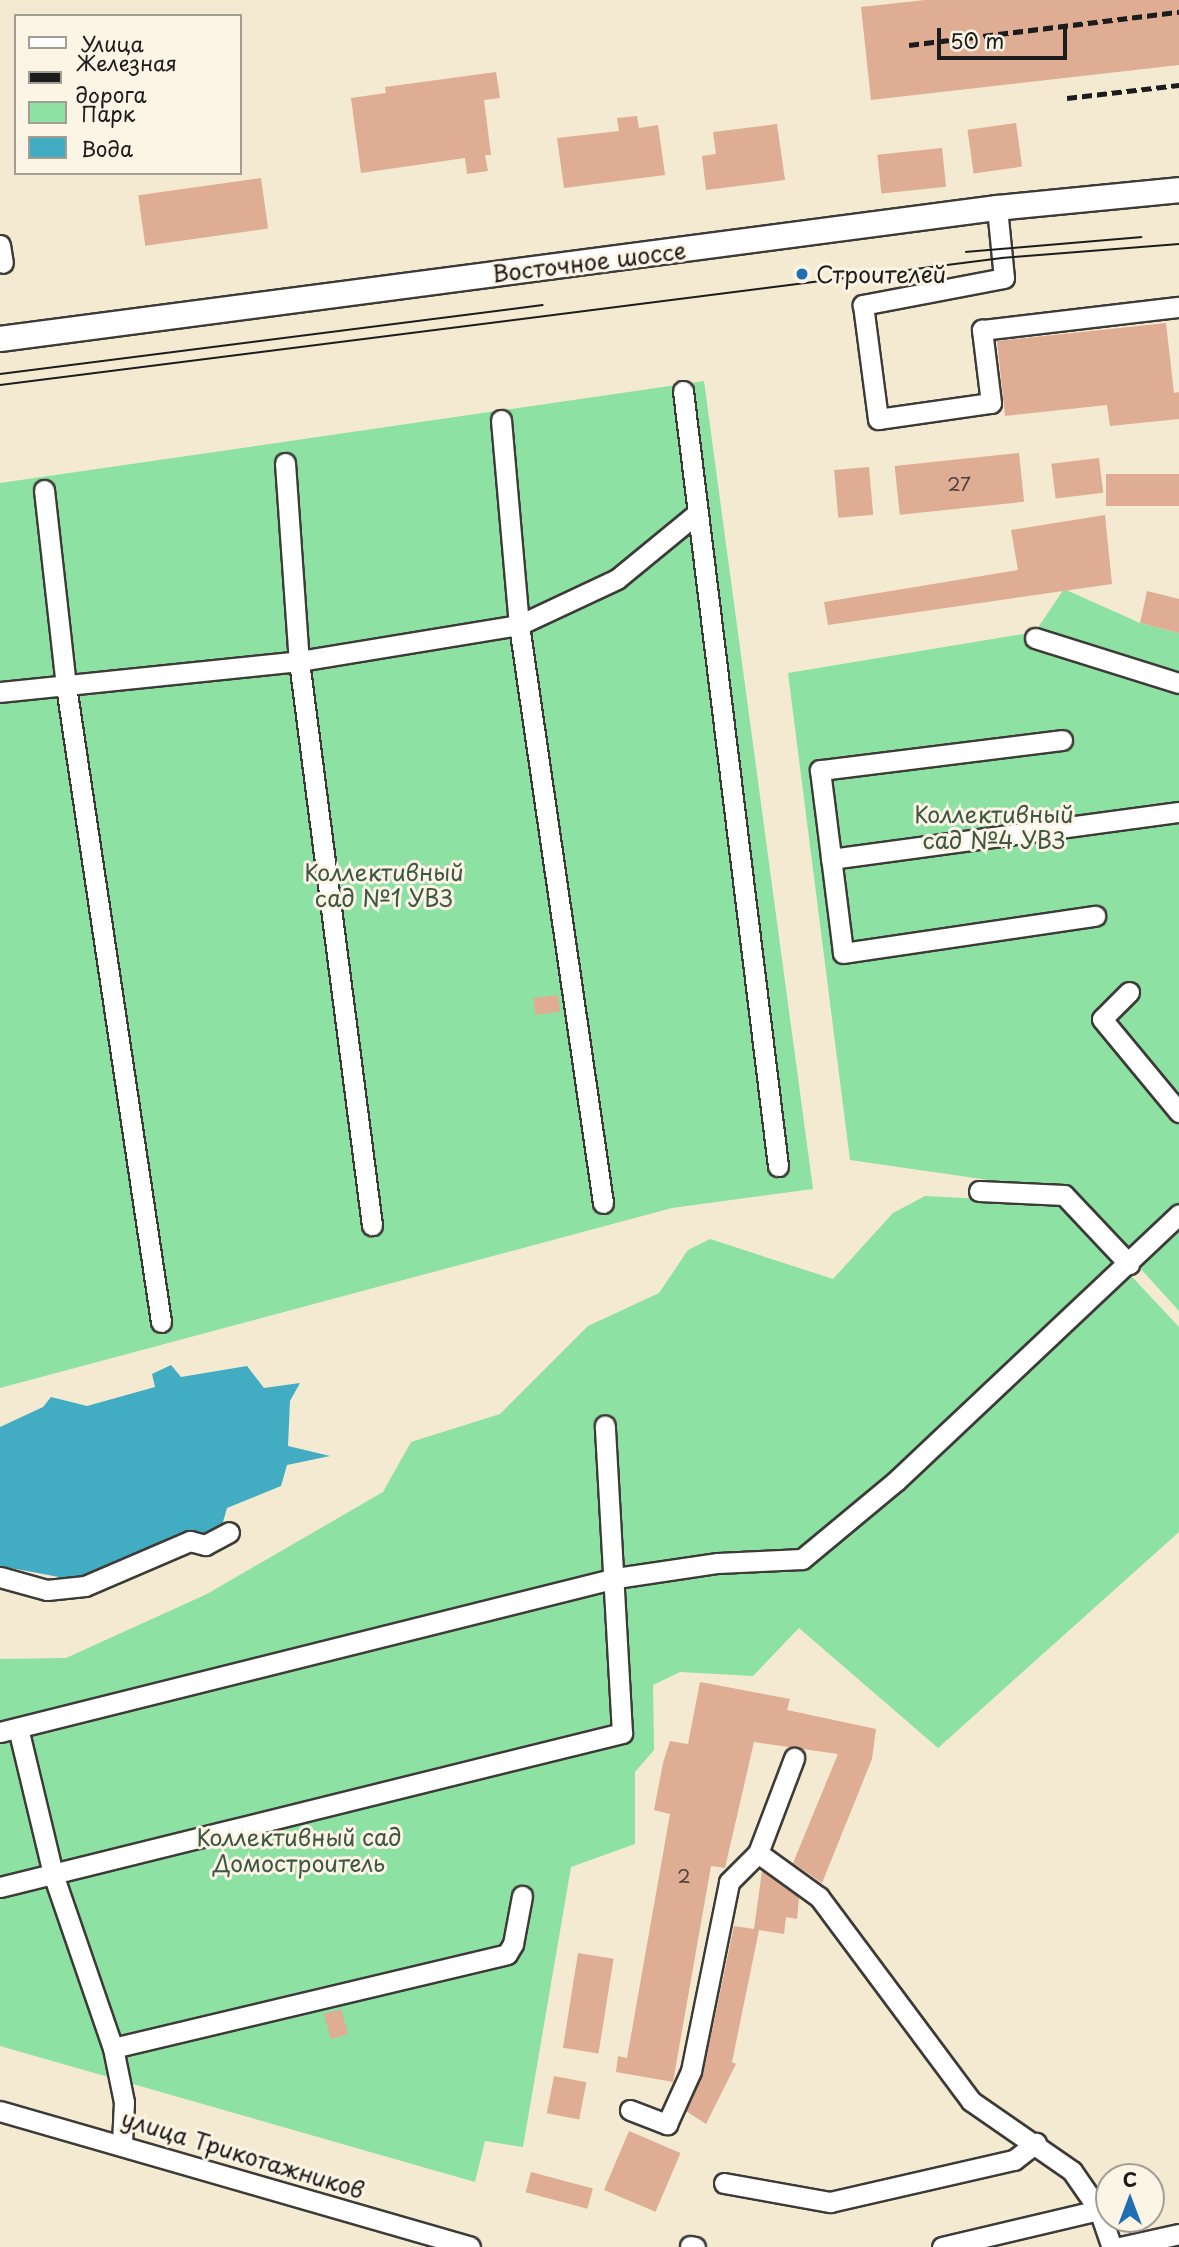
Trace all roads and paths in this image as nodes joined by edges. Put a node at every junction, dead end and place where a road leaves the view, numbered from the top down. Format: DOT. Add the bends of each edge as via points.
graph roads {
  1 [pos="1179,190"];
  2 [pos="997,208"];
  3 [pos="1179,307"];
  4 [pos="0,339"];
  5 [pos="683,391"];
  6 [pos="501,420"];
  7 [pos="285,463"];
  8 [pos="44,490"];
  9 [pos="695,514"];
  10 [pos="519,625"];
  11 [pos="1035,638"];
  12 [pos="299,661"];
  13 [pos="1179,683"];
  14 [pos="66,686"];
  15 [pos="0,692"];
  16 [pos="1062,740"];
  17 [pos="1179,812"];
  18 [pos="831,859"];
  19 [pos="1095,916"];
  20 [pos="1129,992"];
  21 [pos="1179,1112"];
  22 [pos="778,1166"];
  23 [pos="979,1191"];
  24 [pos="603,1203"];
  25 [pos="1179,1214"];
  26 [pos="372,1225"];
  27 [pos="1129,1264"];
  28 [pos="161,1322"];
  29 [pos="605,1424"];
  30 [pos="229,1532"];
  31 [pos="0,1577"];
  32 [pos="616,1578"];
  33 [pos="9,1730"];
  34 [pos="794,1758"];
  35 [pos="758,1853"];
  36 [pos="53,1874"];
  37 [pos="0,1887"];
  38 [pos="522,1896"];
  39 [pos="113,2048"];
  40 [pos="631,2110"];
  41 [pos="0,2111"];
  42 [pos="122,2143"];
  43 [pos="1036,2143"];
  44 [pos="724,2183"];
  45 [pos="1095,2204"];
  46 [pos="1095,2211"];
  47 [pos="1179,2234"];
  48 [pos="1152,2244"];
  49 [pos="470,2247"];
  50 [pos="942,2247"];
  51 [pos="1120,2247"];
  1 -- 2 [label="main road, Восточное шоссе"];
  2 -- 3 [label="street" via="1004,278 863,305 878,419 991,403 982,330"];
  2 -- 4 [label="main road, Восточное шоссе"];
  5 -- 9 [label="street"];
  6 -- 10 [label="street"];
  7 -- 12 [label="street"];
  8 -- 14 [label="street"];
  9 -- 10 [label="street" via="617,579"];
  9 -- 22 [label="street"];
  10 -- 12 [label="street"];
  10 -- 24 [label="street"];
  11 -- 13 [label="street"];
  12 -- 14 [label="street"];
  12 -- 26 [label="street"];
  14 -- 15 [label="street"];
  14 -- 28 [label="street"];
  16 -- 18 [label="street" via="820,770"];
  17 -- 18 [label="street"];
  18 -- 19 [label="street" via="843,953"];
  20 -- 21 [label="street" via="1102,1019"];
  23 -- 27 [label="street" via="1064,1195"];
  25 -- 27 [label="street"];
  27 -- 32 [label="street" via="896,1481 802,1559 718,1563"];
  29 -- 32 [label="street"];
  30 -- 31 [label="street" via="205,1545 190,1541 85,1586 47,1590"];
  32 -- 33 [label="street"];
  32 -- 36 [label="street" via="624,1724 622,1733 613,1738"];
  33 -- 36 [label="street"];
  34 -- 35 [label="street"];
  35 -- 40 [label="street" via="729,1882 691,2071 667,2124"];
  35 -- 43 [label="street" via="819,1897 971,2101"];
  36 -- 37 [label="street"];
  36 -- 39 [label="street"];
  38 -- 39 [label="street" via="507,1954"];
  39 -- 42 [label="street" via="124,2102"];
  41 -- 42 [label="street, улица Трикотажников"];
  42 -- 49 [label="street, улица Трикотажников"];
  43 -- 44 [label="street" via="1014,2160 830,2202"];
  43 -- 45 [label="street" via="1072,2171"];
  46 -- 50 [label="street"];
  47 -- 48 [label="street"];
  48 -- 51 [label="street"];
}
